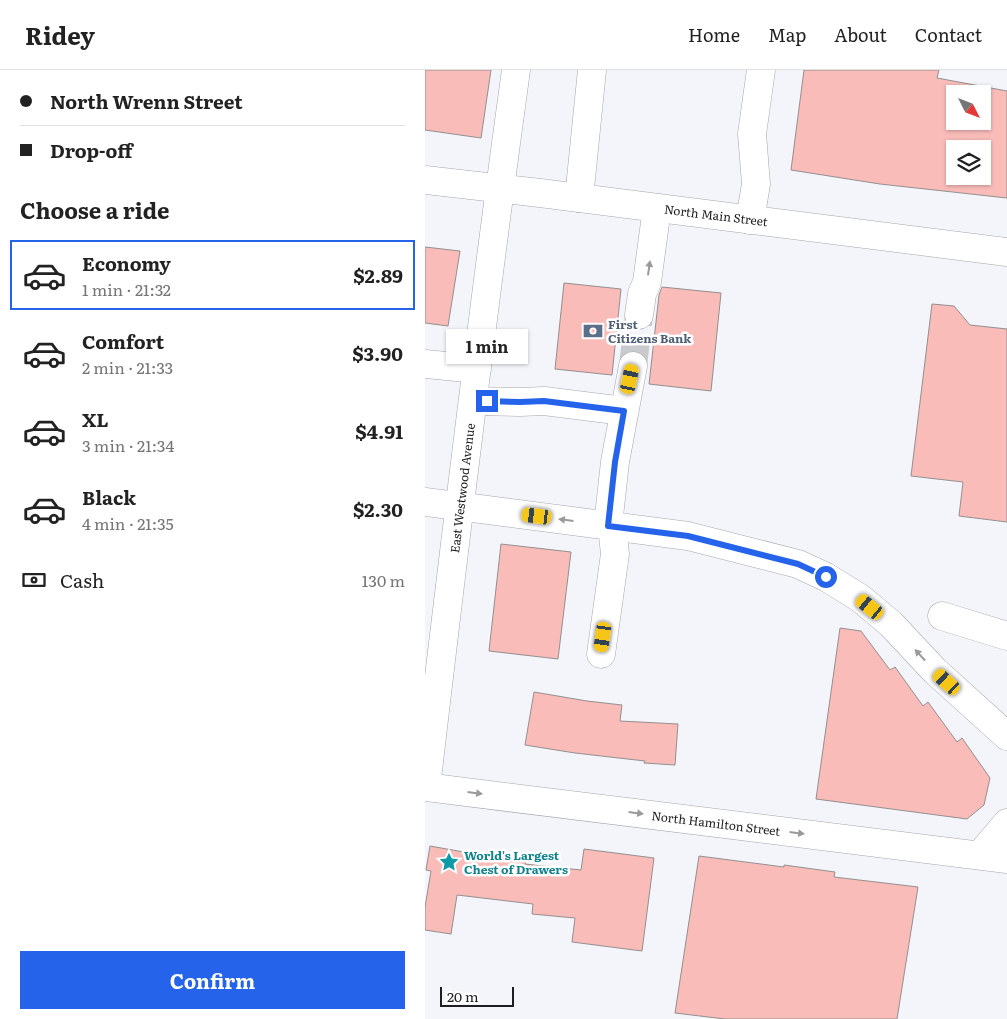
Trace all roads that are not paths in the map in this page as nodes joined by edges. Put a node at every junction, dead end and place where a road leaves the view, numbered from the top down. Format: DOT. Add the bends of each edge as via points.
graph roads {
  1 [pos="516,70"];
  2 [pos="591,70"];
  3 [pos="761,70"];
  4 [pos="425,180"];
  5 [pos="500,188"];
  6 [pos="579,198"];
  7 [pos="657,208"];
  8 [pos="750,220"];
  9 [pos="1007,252"];
  10 [pos="639,315"];
  11 [pos="425,364"];
  12 [pos="633,366"];
  13 [pos="477,369"];
  14 [pos="473,400"];
  15 [pos="624,411"];
  16 [pos="425,502"];
  17 [pos="460,506"];
  18 [pos="610,526"];
  19 [pos="942,616"];
  20 [pos="1007,636"];
  21 [pos="601,654"];
  22 [pos="984,715"];
  23 [pos="1007,736"];
  24 [pos="1007,753"];
  25 [pos="426,787"];
  26 [pos="1007,823"];
  27 [pos="980,855"];
  28 [pos="1007,859"];
  1 -- 5 [label="street, East Westwood Avenue"];
  2 -- 6 [label="street"];
  3 -- 8 [label="street" via="752,134 756,184"];
  4 -- 5 [label="street, North Main Street"];
  5 -- 6 [label="street, North Main Street"];
  5 -- 13 [label="street, East Westwood Avenue"];
  6 -- 7 [label="street, North Main Street"];
  7 -- 8 [label="street, North Main Street"];
  10 -- 7 [label="street, one-way"];
  8 -- 9 [label="street, North Main Street"];
  11 -- 13 [label="street"];
  12 -- 15 [label="street"];
  13 -- 14 [label="street, East Westwood Avenue"];
  14 -- 15 [label="street" via="544,401"];
  14 -- 17 [label="street, East Westwood Avenue"];
  15 -- 18 [label="street" via="615,462"];
  16 -- 17 [label="street"];
  18 -- 17 [label="street, one-way"];
  17 -- 25 [label="street, East Westwood Avenue"];
  18 -- 21 [label="street" via="615,554"];
  22 -- 18 [label="street, one-way" via="935,671 891,624 860,598 826,577 798,564 688,536"];
  19 -- 20 [label="street"];
  22 -- 23 [label="street"];
  22 -- 24 [label="street"];
  25 -- 27 [label="street, North Hamilton Street, one-way"];
  26 -- 27 [label="street"];
  27 -- 28 [label="street, North Hamilton Street"];
}
